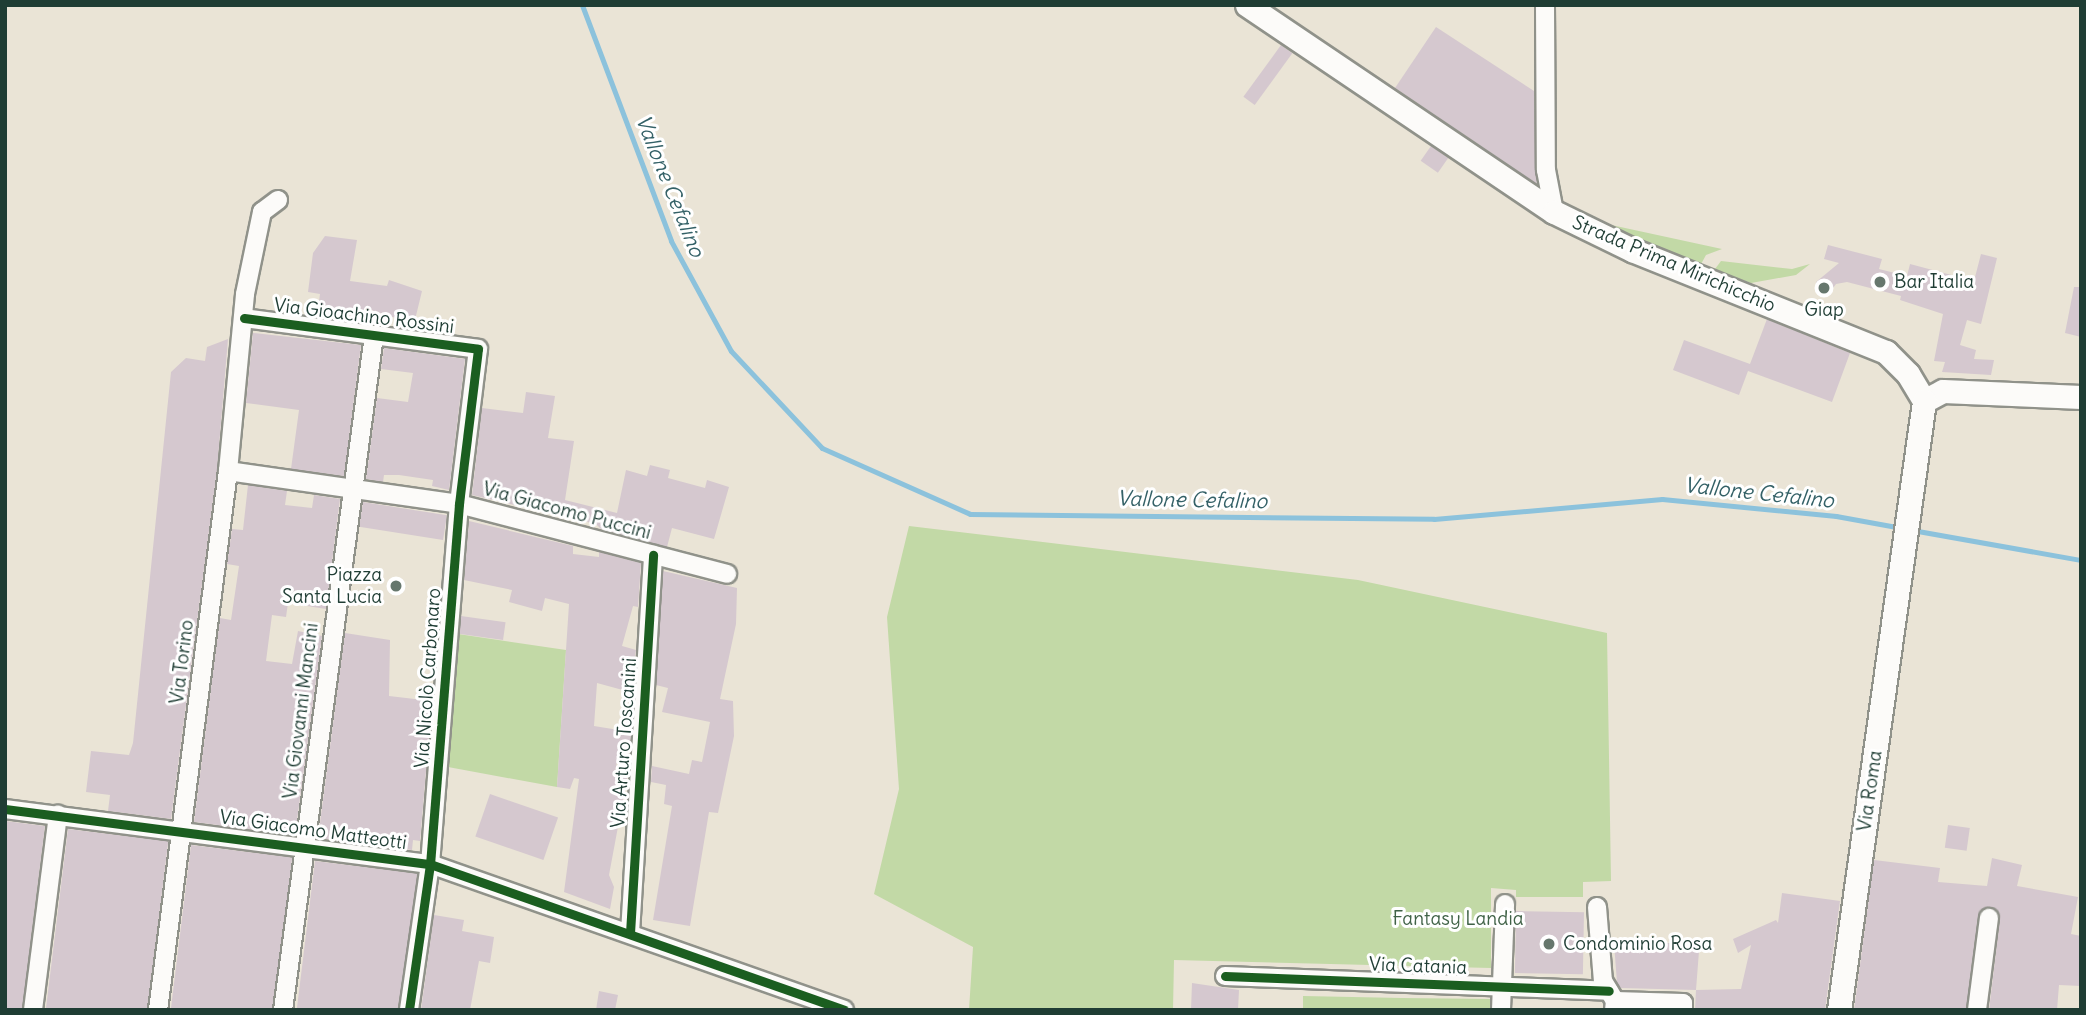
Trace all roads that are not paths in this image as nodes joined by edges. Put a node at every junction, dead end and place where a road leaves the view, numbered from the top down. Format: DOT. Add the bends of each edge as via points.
graph roads {
  1 [pos="1247,5"];
  2 [pos="1545,5"];
  3 [pos="278,200"];
  4 [pos="1554,212"];
  5 [pos="244,318"];
  6 [pos="374,335"];
  7 [pos="478,349"];
  8 [pos="2081,397"];
  9 [pos="1924,401"];
  10 [pos="229,471"];
  11 [pos="353,489"];
  12 [pos="458,504"];
  13 [pos="653,555"];
  14 [pos="727,574"];
  15 [pos="5,809"];
  16 [pos="58,815"];
  17 [pos="181,830"];
  18 [pos="305,846"];
  19 [pos="430,864"];
  20 [pos="1505,904"];
  21 [pos="1597,907"];
  22 [pos="1989,918"];
  23 [pos="630,933"];
  24 [pos="1225,976"];
  25 [pos="1502,987"];
  26 [pos="1612,1000"];
  27 [pos="1683,1006"];
  28 [pos="33,1010"];
  29 [pos="158,1010"];
  30 [pos="283,1010"];
  31 [pos="408,1010"];
  32 [pos="844,1010"];
  33 [pos="1501,1010"];
  34 [pos="1839,1010"];
  35 [pos="1978,1010"];
  1 -- 4 [label="main road, Strada Prima Mirichicchio"];
  2 -- 4 [label="street" via="1546,170"];
  3 -- 5 [label="street, Via Torino" via="262,212"];
  4 -- 9 [label="main road, Strada Prima Mirichicchio" via="1632,250 1885,352 1908,374"];
  5 -- 6 [label="street, Via Gioachino Rossini"];
  5 -- 10 [label="street, Via Torino"];
  6 -- 7 [label="street, Via Gioachino Rossini"];
  6 -- 11 [label="street, Via Giovanni Mancini"];
  7 -- 12 [label="street, Via Nicolò Carbonaro"];
  8 -- 9 [label="main road" via="1943,391"];
  9 -- 34 [label="main road, Via Roma"];
  10 -- 11 [label="street, Via Giacomo Puccini"];
  10 -- 17 [label="street, Via Torino"];
  11 -- 12 [label="street, Via Giacomo Puccini"];
  11 -- 18 [label="street, Via Giovanni Mancini"];
  12 -- 13 [label="street, Via Giacomo Puccini"];
  12 -- 19 [label="street, Via Nicolò Carbonaro"];
  13 -- 14 [label="street, Via Giacomo Puccini"];
  13 -- 23 [label="street, Via Arturo Toscanini"];
  15 -- 16 [label="street, Via Giacomo Matteotti"];
  16 -- 17 [label="street, Via Giacomo Matteotti"];
  16 -- 28 [label="street"];
  17 -- 18 [label="street, Via Giacomo Matteotti"];
  17 -- 29 [label="street, Via Torino"];
  18 -- 19 [label="street, Via Giacomo Matteotti"];
  18 -- 30 [label="street, Via Giovanni Mancini"];
  19 -- 23 [label="street, Via Giacomo Matteotti"];
  19 -- 31 [label="street, Via Nicolò Carbonaro"];
  20 -- 25 [label="street"];
  21 -- 26 [label="street" via="1603,981"];
  22 -- 35 [label="street"];
  23 -- 32 [label="street, Via Giacomo Matteotti"];
  24 -- 25 [label="street, Via Catania"];
  25 -- 26 [label="street, Via Catania"];
  25 -- 33 [label="street"];
  26 -- 27 [label="street, Via Catania"];
}
